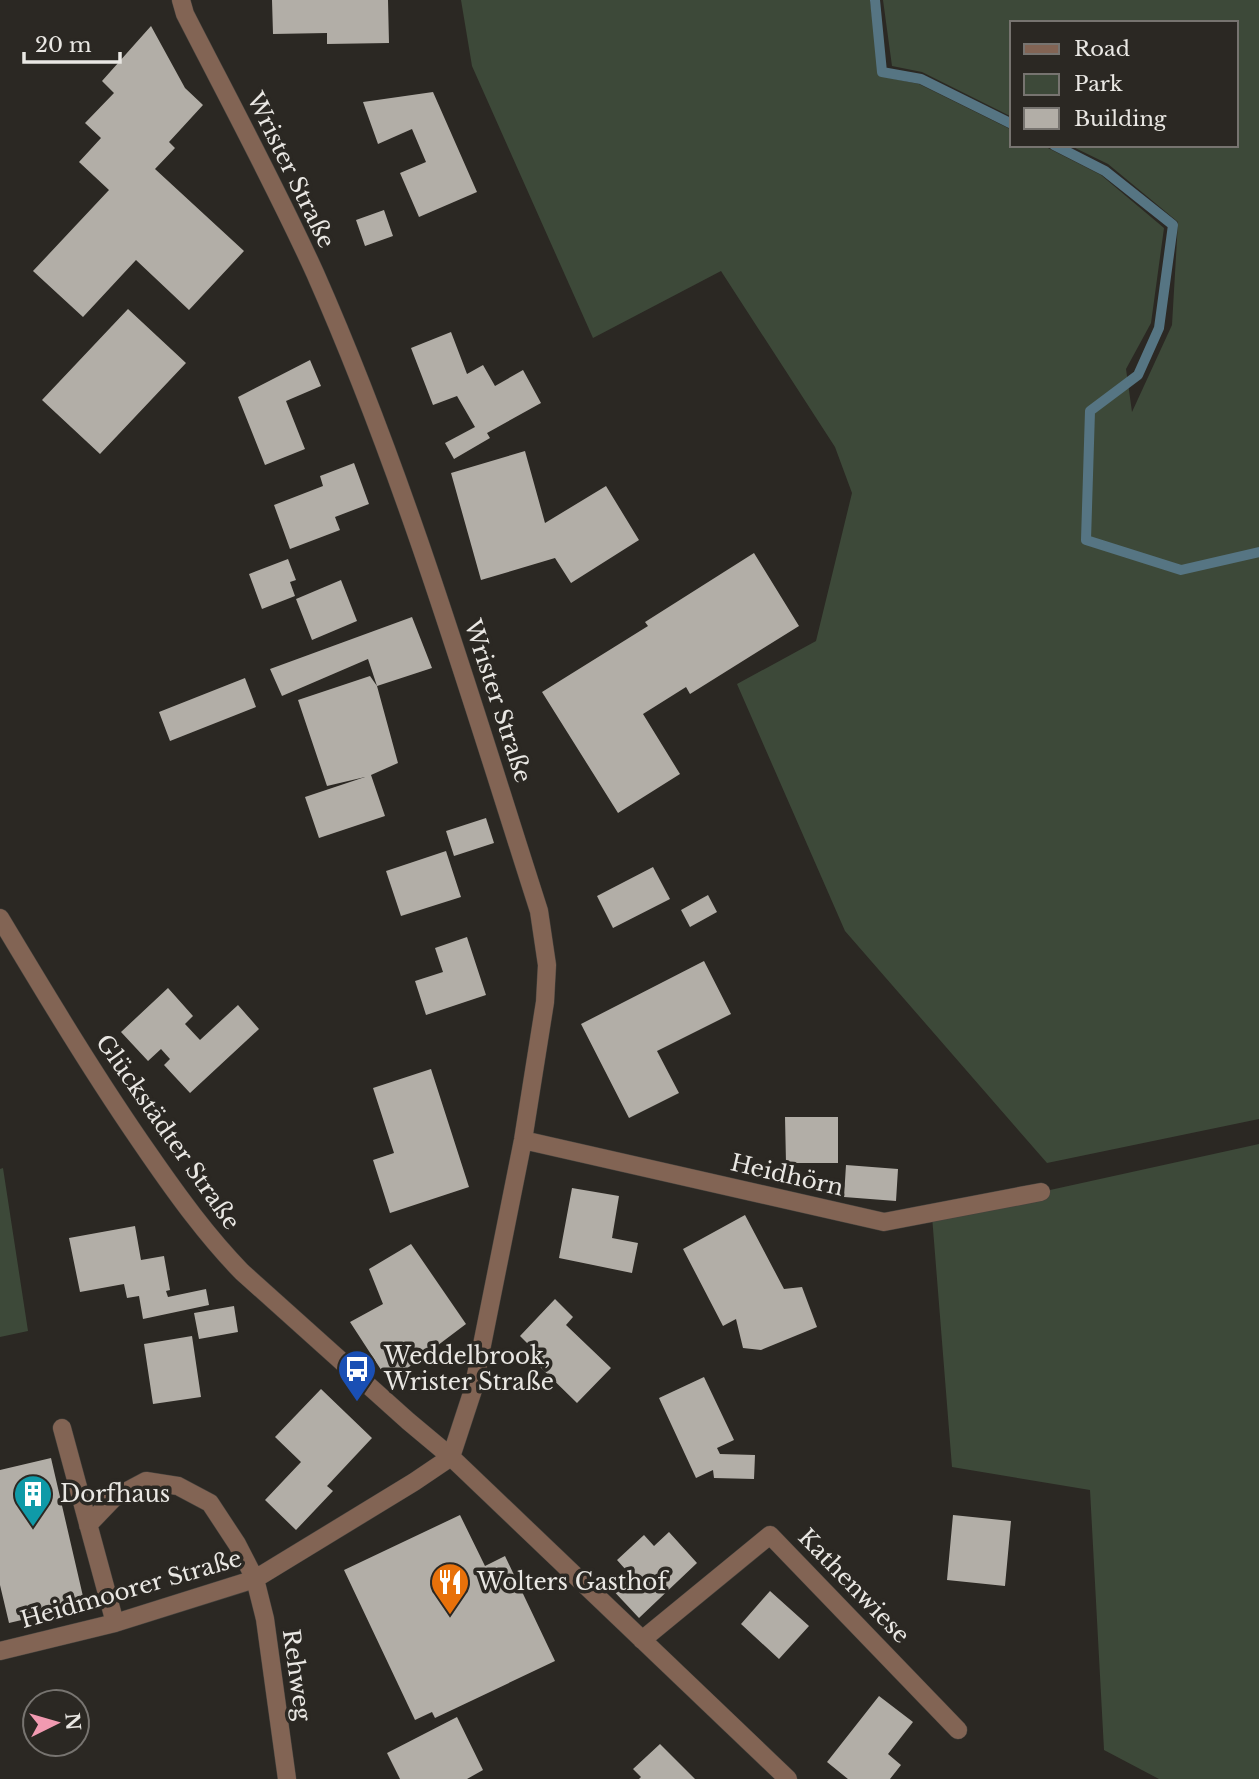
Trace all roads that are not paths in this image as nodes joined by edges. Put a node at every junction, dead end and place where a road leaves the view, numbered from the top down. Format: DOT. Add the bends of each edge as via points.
graph roads {
  1 [pos="181,0"];
  2 [pos="0,918"];
  3 [pos="523,1140"];
  4 [pos="1041,1192"];
  5 [pos="62,1428"];
  6 [pos="451,1457"];
  7 [pos="88,1525"];
  8 [pos="255,1579"];
  9 [pos="116,1623"];
  10 [pos="642,1640"];
  11 [pos="0,1651"];
  12 [pos="958,1730"];
  13 [pos="287,1779"];
  14 [pos="788,1779"];
  1 -- 3 [label="street, Wrister Straße" via="315,274 368,402 424,551 539,911 547,965 545,1002"];
  2 -- 6 [label="street, Glückstädter Straße" via="103,1088 219,1249"];
  3 -- 4 [label="street, Heidhörn" via="884,1222"];
  3 -- 6 [label="street, Wrister Straße" via="473,1390"];
  5 -- 7 [label="street"];
  6 -- 8 [label="street, Heidmoorer Straße"];
  6 -- 10 [label="street, Glückstädter Straße"];
  7 -- 8 [label="street, Rehweg" via="114,1498 146,1481 178,1486 210,1503"];
  7 -- 9 [label="street"];
  8 -- 9 [label="street, Heidmoorer Straße"];
  8 -- 13 [label="street, Rehweg" via="265,1619"];
  9 -- 11 [label="street, Heidmoorer Straße"];
  10 -- 12 [label="street, Kathenwiese" via="770,1535"];
  10 -- 14 [label="street, Glückstädter Straße"];
}
